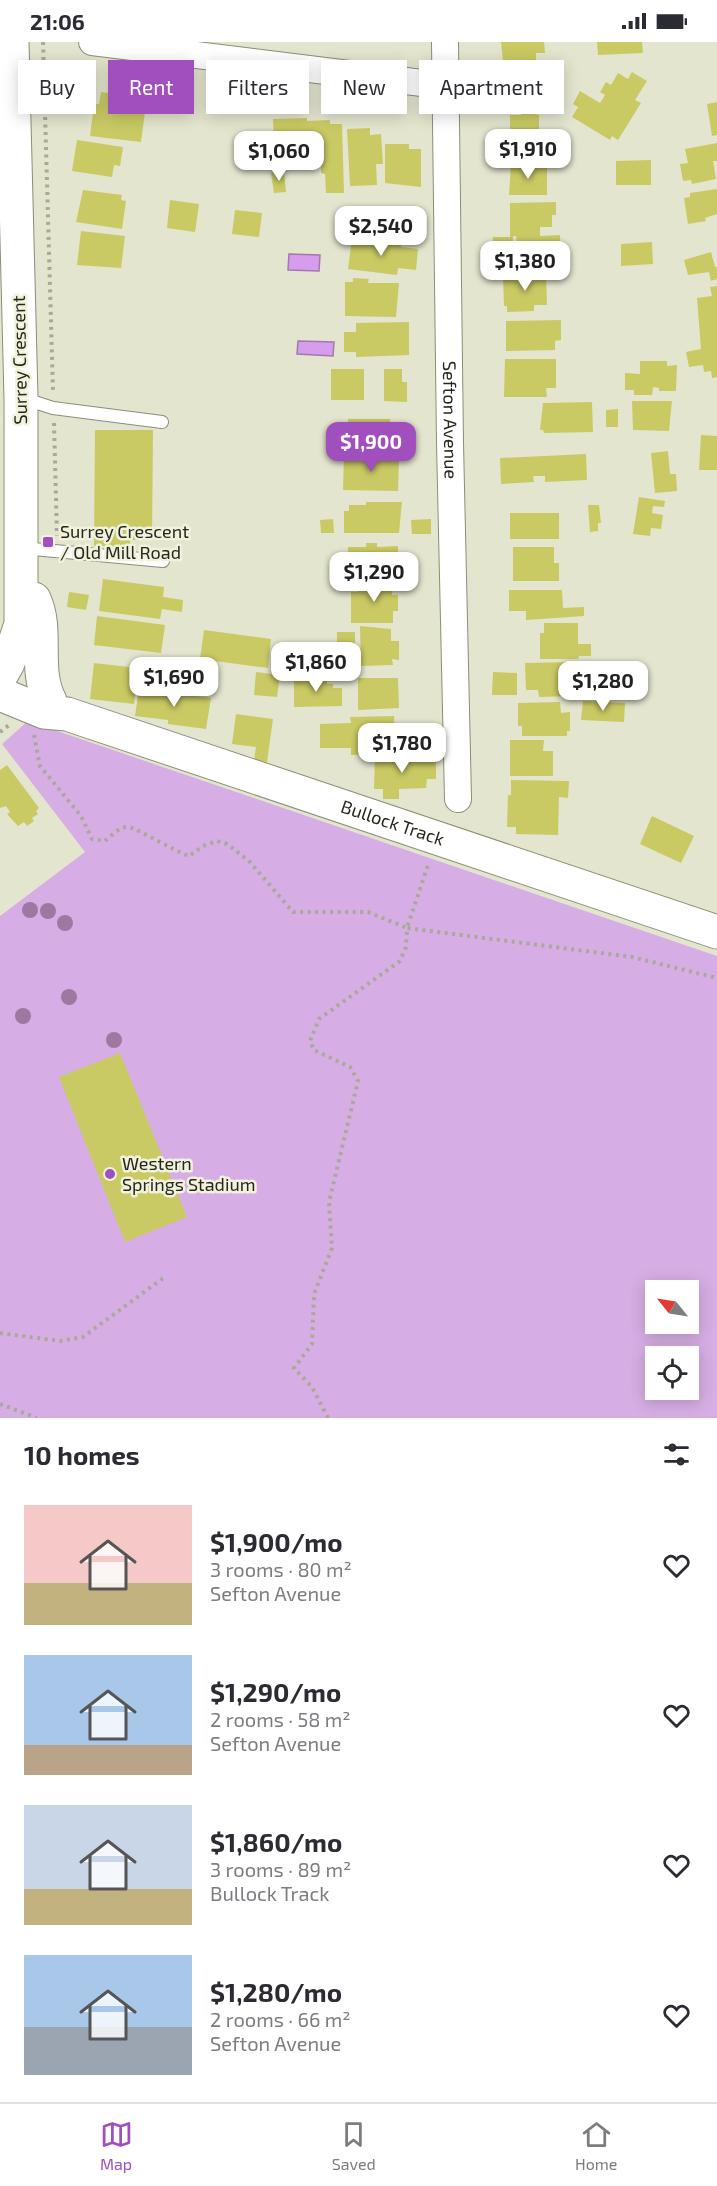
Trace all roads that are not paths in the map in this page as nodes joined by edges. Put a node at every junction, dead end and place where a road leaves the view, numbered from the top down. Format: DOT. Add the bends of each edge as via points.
graph roads {
  1 [pos="12,42"];
  2 [pos="92,42"];
  3 [pos="445,42"];
  4 [pos="445,60"];
  5 [pos="419,83"];
  6 [pos="446,114"];
  7 [pos="14,391"];
  8 [pos="162,422"];
  9 [pos="22,548"];
  10 [pos="163,561"];
  11 [pos="22,580"];
  12 [pos="1,681"];
  13 [pos="50,714"];
  14 [pos="458,799"];
  15 [pos="717,932"];
  1 -- 7 [label="main road, Surrey Crescent"];
  2 -- 5 [label="street"];
  3 -- 4 [label="street, Sefton Avenue"];
  6 -- 14 [label="street, Sefton Avenue"];
  7 -- 8 [label="lane" via="53,408"];
  7 -- 9 [label="main road, Surrey Crescent"];
  9 -- 10 [label="lane"];
  9 -- 11 [label="main road, Surrey Crescent"];
  11 -- 12 [label="main road, Surrey Crescent" via="21,624"];
  11 -- 13 [label="main road" via="36,602 42,680"];
  12 -- 13 [label="main road, Bullock Track"];
  13 -- 15 [label="main road, Bullock Track"];
}
